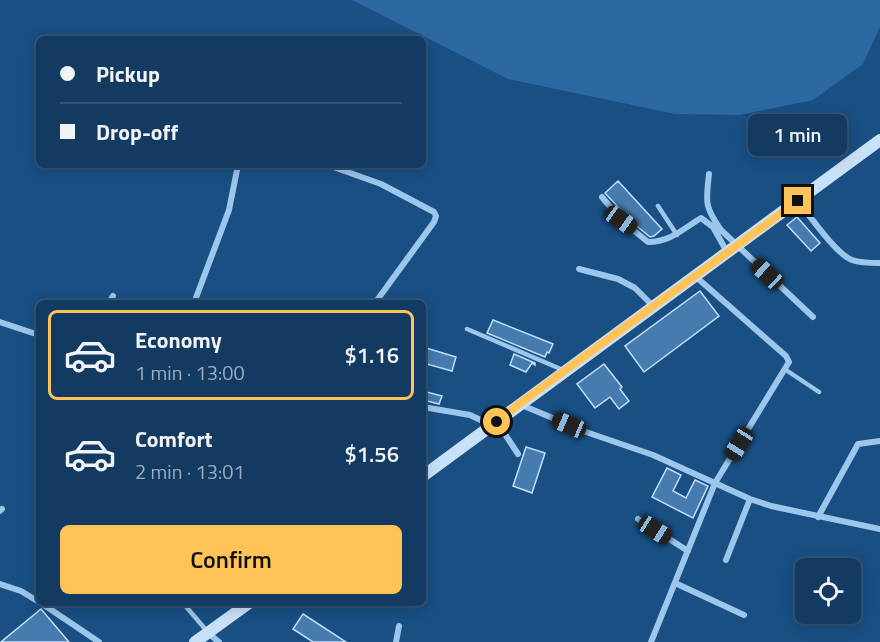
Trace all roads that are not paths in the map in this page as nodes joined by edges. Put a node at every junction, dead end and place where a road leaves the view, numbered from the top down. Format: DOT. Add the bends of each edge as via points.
graph roads {
  1 [pos="880,140"];
  2 [pos="237,168"];
  3 [pos="336,168"];
  4 [pos="709,174"];
  5 [pos="602,197"];
  6 [pos="798,201"];
  7 [pos="658,206"];
  8 [pos="677,235"];
  9 [pos="732,249"];
  10 [pos="880,263"];
  11 [pos="579,269"];
  12 [pos="695,276"];
  13 [pos="113,296"];
  14 [pos="111,300"];
  15 [pos="195,300"];
  16 [pos="377,300"];
  17 [pos="653,306"];
  18 [pos="813,317"];
  19 [pos="0,322"];
  20 [pos="467,329"];
  21 [pos="36,333"];
  22 [pos="786,370"];
  23 [pos="565,371"];
  24 [pos="819,392"];
  25 [pos="519,404"];
  26 [pos="426,408"];
  27 [pos="494,424"];
  28 [pos="880,441"];
  29 [pos="518,454"];
  30 [pos="426,474"];
  31 [pos="715,483"];
  32 [pos="750,499"];
  33 [pos="818,517"];
  34 [pos="638,519"];
  35 [pos="880,529"];
  36 [pos="688,551"];
  37 [pos="726,560"];
  38 [pos="675,583"];
  39 [pos="0,584"];
  40 [pos="36,600"];
  41 [pos="45,606"];
  42 [pos="186,606"];
  43 [pos="245,606"];
  44 [pos="744,615"];
  45 [pos="399,626"];
  46 [pos="208,632"];
  47 [pos="99,642"];
  48 [pos="195,642"];
  49 [pos="219,642"];
  50 [pos="396,642"];
  51 [pos="651,642"];
  1 -- 6 [label="street"];
  2 -- 15 [label="street" via="229,210"];
  3 -- 16 [label="street" via="381,184 436,216"];
  4 -- 9 [label="street" via="706,203"];
  5 -- 8 [label="street" via="621,220 648,242"];
  6 -- 9 [label="street"];
  6 -- 10 [label="street" via="851,260"];
  7 -- 8 [label="lane"];
  8 -- 9 [label="street" via="701,218"];
  9 -- 12 [label="street"];
  9 -- 18 [label="street"];
  11 -- 17 [label="street" via="618,279 635,288"];
  12 -- 17 [label="street"];
  12 -- 22 [label="street" via="786,356"];
  13 -- 14 [label="street"];
  17 -- 23 [label="street"];
  19 -- 21 [label="street"];
  20 -- 23 [label="lane"];
  22 -- 24 [label="lane"];
  22 -- 31 [label="street"];
  23 -- 25 [label="street"];
  25 -- 27 [label="street"];
  25 -- 31 [label="street" via="653,454"];
  26 -- 27 [label="street" via="470,415"];
  27 -- 29 [label="street"];
  27 -- 30 [label="street"];
  28 -- 33 [label="street" via="858,444"];
  31 -- 32 [label="street"];
  31 -- 36 [label="street"];
  32 -- 33 [label="street"];
  32 -- 37 [label="street"];
  33 -- 35 [label="street"];
  34 -- 36 [label="street"];
  36 -- 38 [label="street"];
  38 -- 44 [label="street"];
  38 -- 51 [label="street"];
  39 -- 40 [label="street"];
  41 -- 47 [label="street"];
  42 -- 46 [label="lane"];
  43 -- 46 [label="street"];
  45 -- 50 [label="street"];
  46 -- 48 [label="street"];
  46 -- 49 [label="street"];
}
